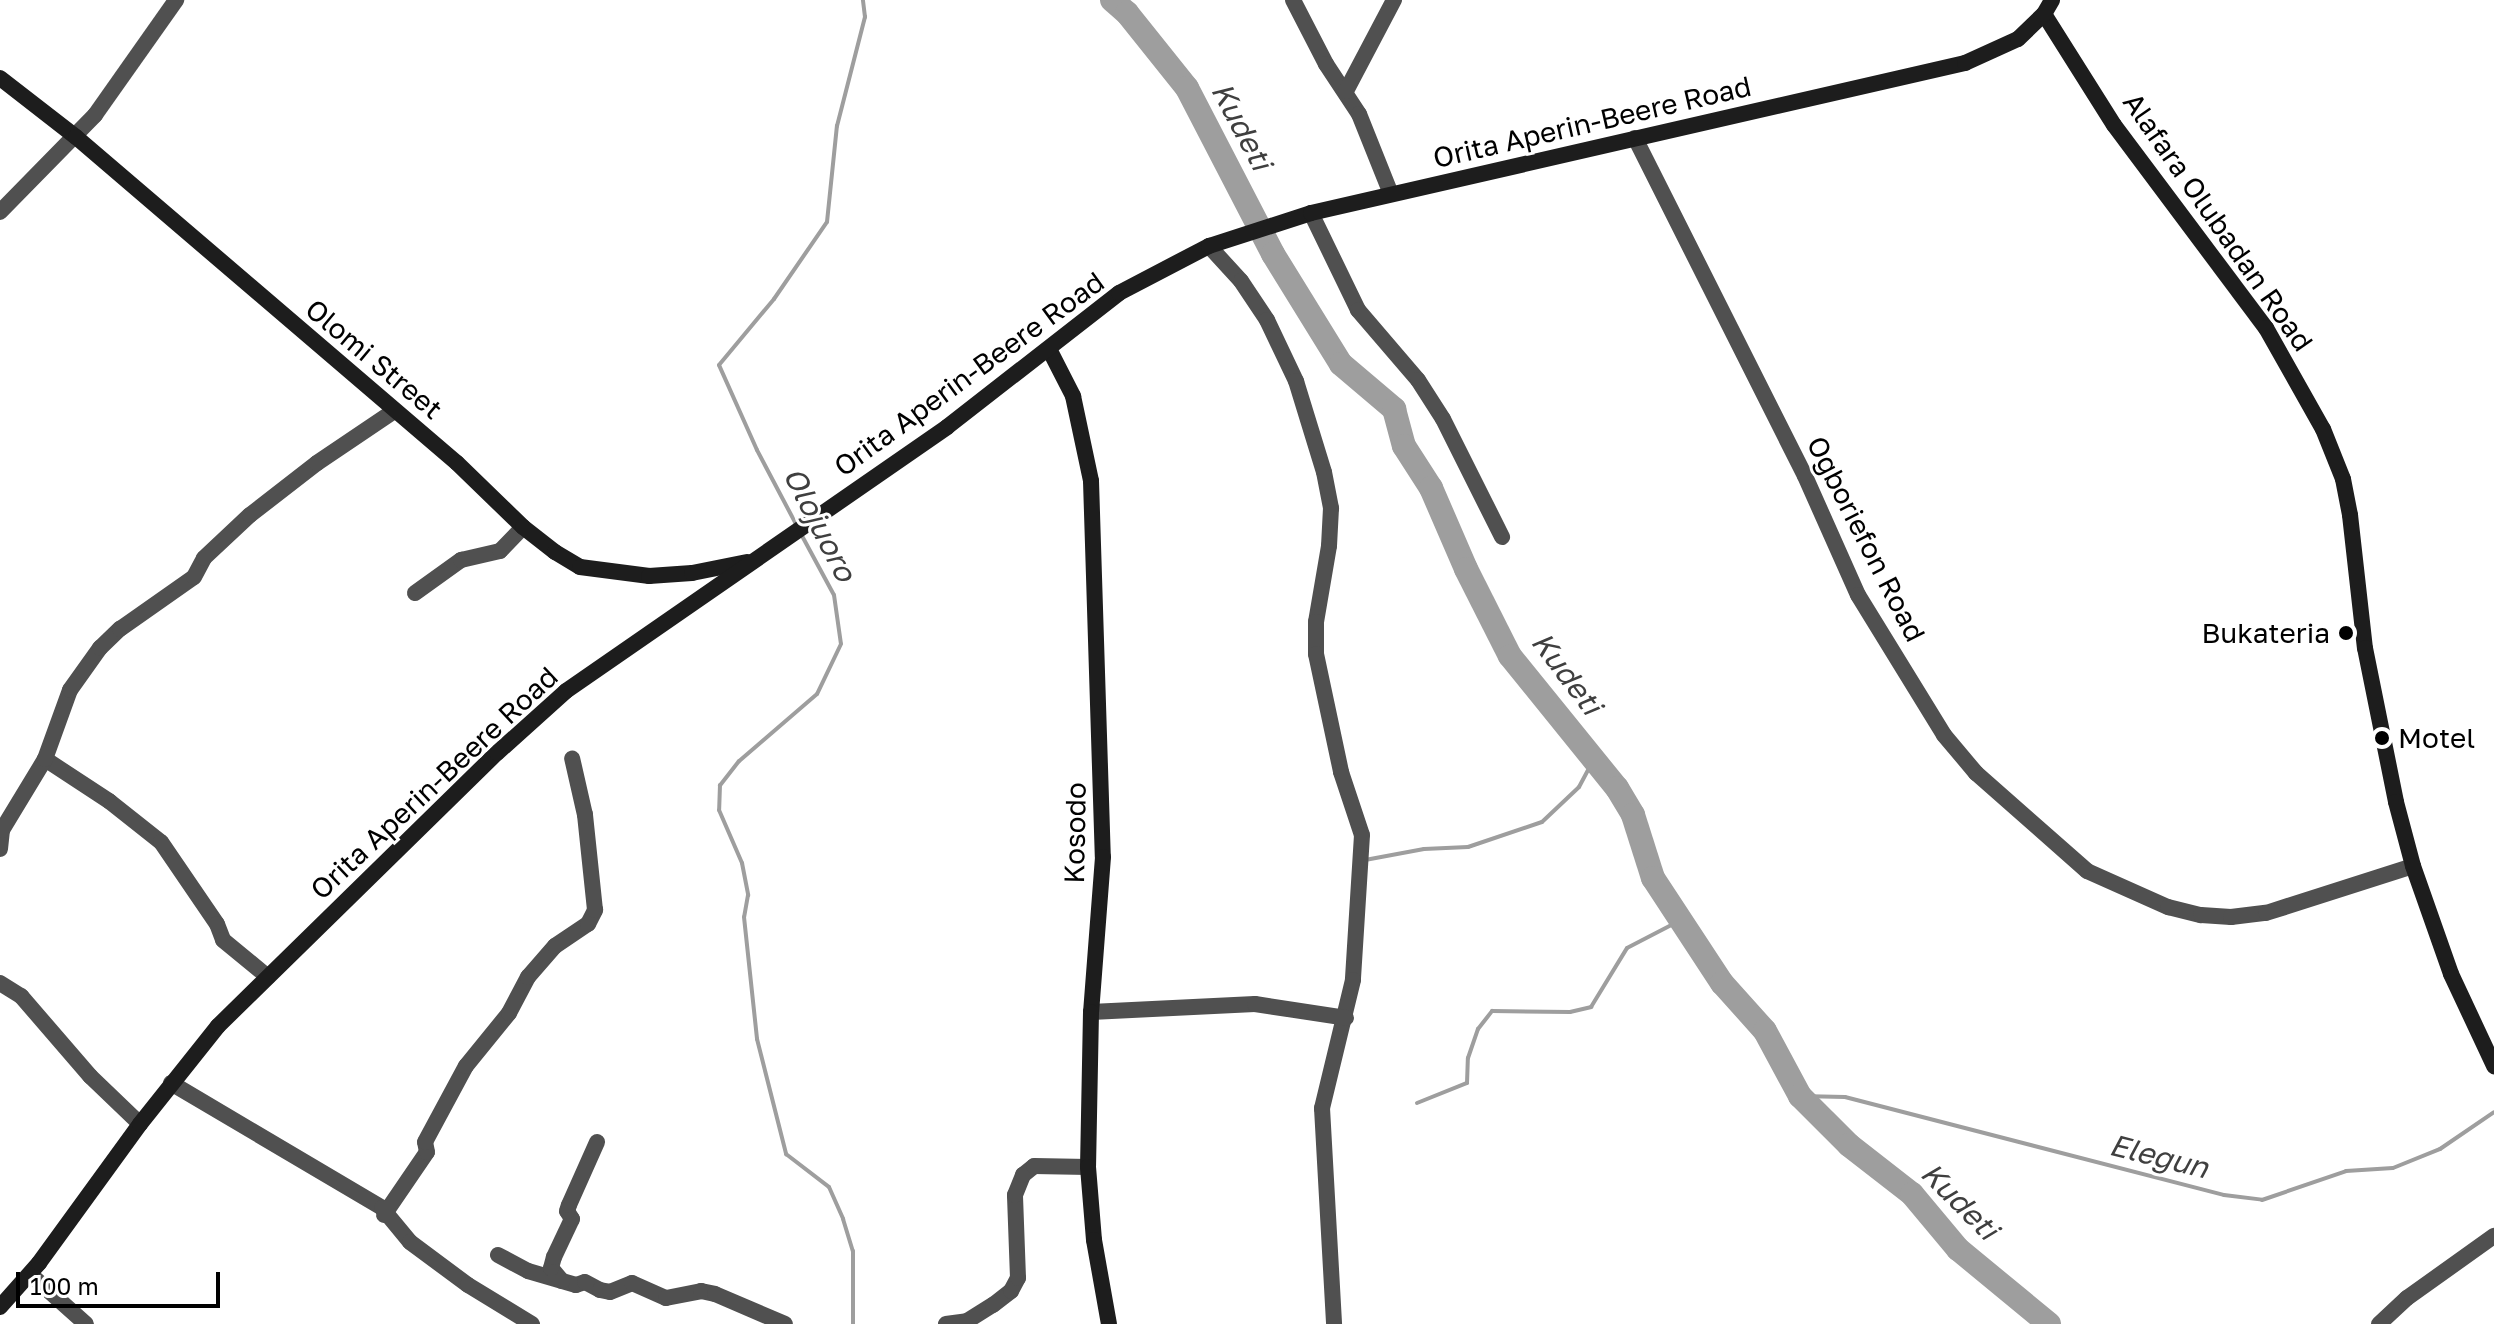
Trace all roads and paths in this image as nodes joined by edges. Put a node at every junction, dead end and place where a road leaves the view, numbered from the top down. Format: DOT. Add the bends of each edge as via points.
graph roads {
  1 [pos="176,0"];
  2 [pos="1293,0"];
  3 [pos="1394,0"];
  4 [pos="2044,5"];
  5 [pos="0,78"];
  6 [pos="1346,91"];
  7 [pos="76,137"];
  8 [pos="1635,138"];
  9 [pos="1391,194"];
  10 [pos="0,212"];
  11 [pos="1311,213"];
  12 [pos="1209,246"];
  13 [pos="1049,349"];
  14 [pos="394,411"];
  15 [pos="523,527"];
  16 [pos="1502,537"];
  17 [pos="753,561"];
  18 [pos="415,593"];
  19 [pos="572,758"];
  20 [pos="45,759"];
  21 [pos="0,849"];
  22 [pos="2413,866"];
  23 [pos="268,977"];
  24 [pos="0,983"];
  25 [pos="1091,1012"];
  26 [pos="1346,1018"];
  27 [pos="2494,1066"];
  28 [pos="171,1083"];
  29 [pos="140,1124"];
  30 [pos="597,1142"];
  31 [pos="1088,1167"];
  32 [pos="384,1215"];
  33 [pos="2494,1236"];
  34 [pos="498,1255"];
  35 [pos="30,1274"];
  36 [pos="562,1281"];
  37 [pos="0,1307"];
  38 [pos="86,1324"];
  39 [pos="532,1324"];
  40 [pos="785,1324"];
  41 [pos="946,1324"];
  42 [pos="1109,1324"];
  43 [pos="1334,1324"];
  44 [pos="2379,1324"];
  1 -- 7 [label="street"];
  2 -- 6 [label="street"];
  3 -- 6 [label="street"];
  4 -- 8 [label="main road, Orita Aperin-Beere Road" via="2018,39 1965,63"];
  4 -- 22 [label="main road, Alafara Olubadan Road" via="2142,164 2266,328 2323,429 2343,479 2377,724"];
  5 -- 7 [label="main road, Olomi Street"];
  6 -- 9 [label="street"];
  7 -- 10 [label="street"];
  7 -- 14 [label="main road, Olomi Street"];
  8 -- 9 [label="main road, Orita Aperin-Beere Road"];
  8 -- 22 [label="street, Ogboriefon Road" via="1805,476 1858,595 1944,735 1976,773 2094,875 2168,907 2201,915 2266,913"];
  9 -- 11 [label="main road, Orita Aperin-Beere Road"];
  11 -- 12 [label="main road, Orita Aperin-Beere Road"];
  11 -- 16 [label="street" via="1358,310 1418,380 1443,419"];
  12 -- 13 [label="main road, Orita Aperin-Beere Road" via="1119,293"];
  12 -- 26 [label="street" via="1267,320 1296,381 1331,508 1316,654 1337,758 1362,835 1357,948"];
  13 -- 17 [label="main road, Orita Aperin-Beere Road" via="947,427"];
  13 -- 25 [label="main road, Kosodo" via="1073,396 1092,496 1103,857"];
  14 -- 15 [label="main road, Olomi Street"];
  14 -- 20 [label="street" via="250,515 204,558 194,577 100,648 70,690"];
  15 -- 17 [label="main road, Olomi Street" via="580,567 612,573 692,573"];
  15 -- 18 [label="street" via="500,551 461,560"];
  17 -- 23 [label="main road, Orita Aperin-Beere Road" via="566,691"];
  19 -- 32 [label="street" via="585,815 596,907 592,918 555,946 528,977 509,1013 466,1066 425,1142 427,1152"];
  20 -- 21 [label="street" via="2,830"];
  20 -- 23 [label="street" via="161,842 223,940"];
  22 -- 27 [label="main road, Alafara Olubadan Road" via="2451,974"];
  23 -- 28 [label="main road, Orita Aperin-Beere Road"];
  24 -- 29 [label="street" via="21,996"];
  25 -- 26 [label="street" via="1255,1004"];
  25 -- 31 [label="main road, Kosodo"];
  26 -- 43 [label="street" via="1322,1108"];
  28 -- 29 [label="main road, Orita Aperin-Beere Road"];
  28 -- 32 [label="street" via="382,1208"];
  29 -- 35 [label="main road, Orita Aperin-Beere Road"];
  30 -- 36 [label="street" via="569,1205 572,1219 551,1268"];
  31 -- 41 [label="street" via="1034,1166 1023,1175 1015,1195 1018,1278 993,1305 967,1321"];
  31 -- 42 [label="main road, Kosodo"];
  32 -- 39 [label="street" via="410,1242 468,1285"];
  33 -- 44 [label="street"];
  34 -- 36 [label="street"];
  35 -- 37 [label="main road, Orita Aperin-Beere Road"];
  35 -- 38 [label="street"];
  36 -- 40 [label="street" via="585,1282 610,1292 632,1283 666,1298 701,1291"];
}
